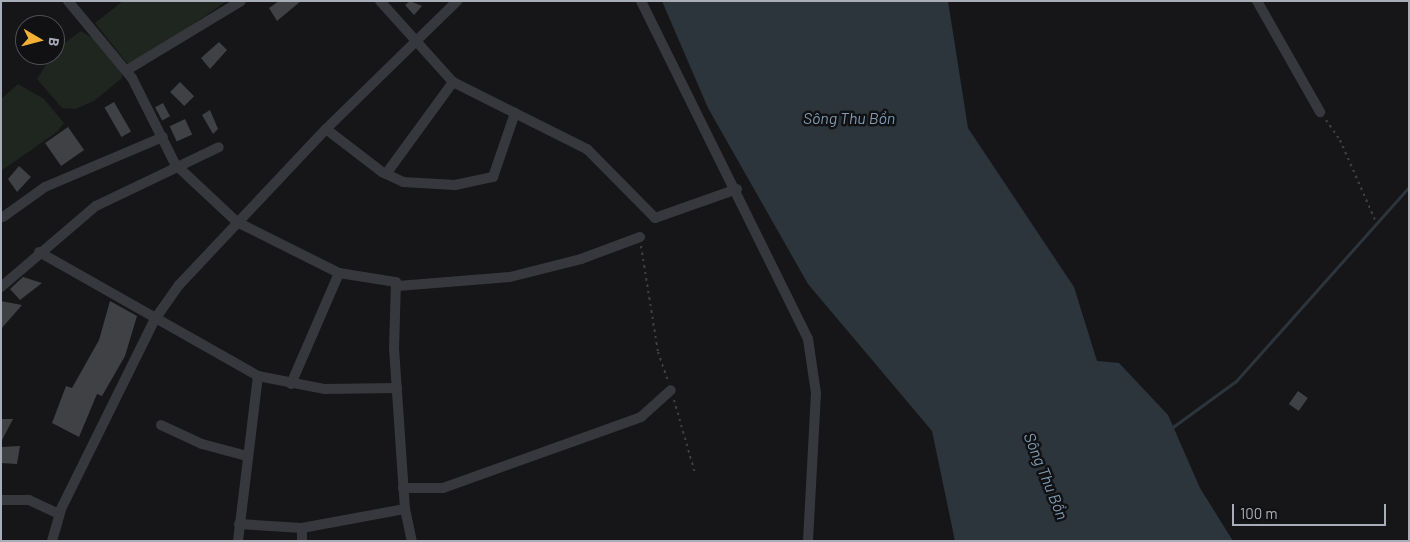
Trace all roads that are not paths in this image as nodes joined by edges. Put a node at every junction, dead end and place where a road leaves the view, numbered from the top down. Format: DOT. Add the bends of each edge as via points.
graph roads {
  1 [pos="68,1"];
  2 [pos="241,1"];
  3 [pos="380,1"];
  4 [pos="457,1"];
  5 [pos="641,1"];
  6 [pos="1257,1"];
  7 [pos="416,42"];
  8 [pos="127,70"];
  9 [pos="453,82"];
  10 [pos="1320,112"];
  11 [pos="515,113"];
  12 [pos="326,129"];
  13 [pos="163,137"];
  14 [pos="219,147"];
  15 [pos="175,164"];
  16 [pos="386,174"];
  17 [pos="737,189"];
  18 [pos="3,217"];
  19 [pos="237,222"];
  20 [pos="640,237"];
  21 [pos="39,252"];
  22 [pos="339,273"];
  23 [pos="398,286"];
  24 [pos="1,287"];
  25 [pos="155,319"];
  26 [pos="258,376"];
  27 [pos="291,384"];
  28 [pos="397,388"];
  29 [pos="671,390"];
  30 [pos="161,425"];
  31 [pos="247,456"];
  32 [pos="403,488"];
  33 [pos="1,500"];
  34 [pos="405,509"];
  35 [pos="59,514"];
  36 [pos="239,524"];
  37 [pos="302,528"];
  38 [pos="52,541"];
  39 [pos="238,541"];
  40 [pos="302,541"];
  41 [pos="412,541"];
  42 [pos="808,541"];
  1 -- 8 [label="street"];
  2 -- 8 [label="street"];
  3 -- 7 [label="street"];
  4 -- 7 [label="street"];
  5 -- 17 [label="street"];
  6 -- 10 [label="street"];
  7 -- 9 [label="street"];
  7 -- 12 [label="street"];
  8 -- 13 [label="street"];
  9 -- 11 [label="street"];
  9 -- 16 [label="street"];
  11 -- 16 [label="street" via="491,178 425,186"];
  11 -- 17 [label="street" via="588,149 655,218"];
  12 -- 16 [label="street"];
  12 -- 19 [label="street"];
  13 -- 15 [label="street"];
  13 -- 18 [label="street" via="45,187"];
  14 -- 15 [label="street"];
  15 -- 19 [label="street"];
  15 -- 21 [label="street" via="96,206"];
  17 -- 42 [label="street" via="808,339 816,394"];
  19 -- 22 [label="street"];
  19 -- 25 [label="street"];
  20 -- 23 [label="street" via="581,259 510,278"];
  21 -- 24 [label="street"];
  21 -- 25 [label="street"];
  22 -- 23 [label="street" via="392,280"];
  22 -- 27 [label="street"];
  23 -- 28 [label="street"];
  25 -- 26 [label="street"];
  25 -- 35 [label="street"];
  26 -- 27 [label="street"];
  26 -- 31 [label="street"];
  27 -- 28 [label="street" via="345,390"];
  28 -- 32 [label="street"];
  29 -- 32 [label="street" via="641,417 443,488"];
  30 -- 31 [label="street" via="202,444"];
  31 -- 36 [label="street"];
  32 -- 34 [label="street"];
  33 -- 35 [label="street" via="29,500"];
  34 -- 37 [label="street"];
  34 -- 41 [label="street"];
  35 -- 38 [label="street"];
  36 -- 37 [label="street"];
  36 -- 39 [label="street"];
  37 -- 40 [label="street"];
}
